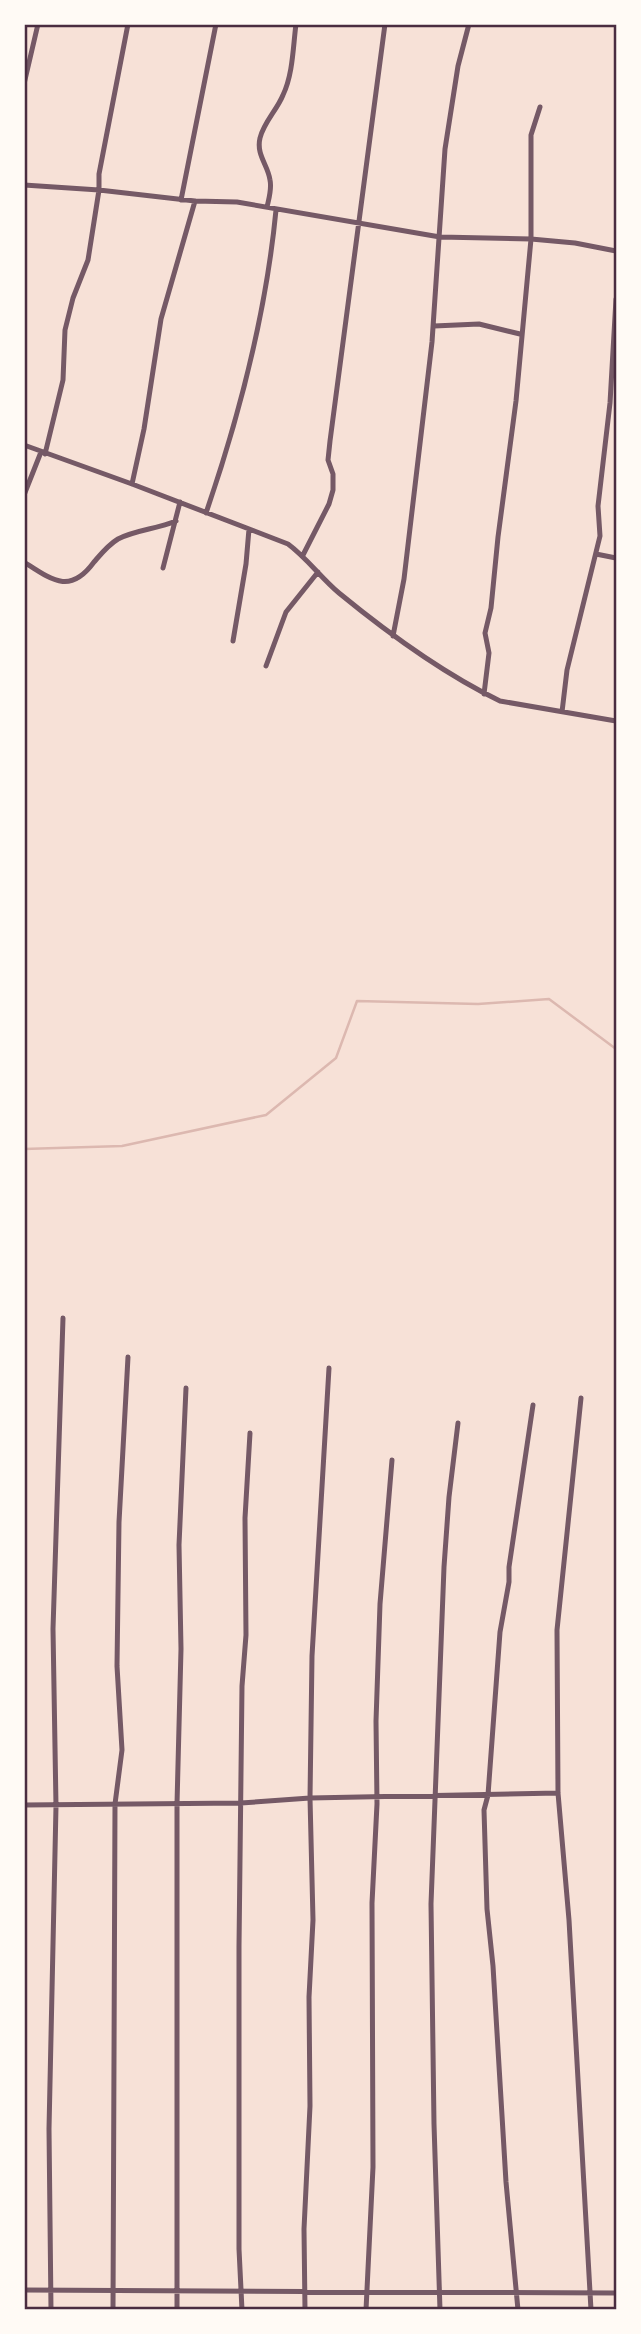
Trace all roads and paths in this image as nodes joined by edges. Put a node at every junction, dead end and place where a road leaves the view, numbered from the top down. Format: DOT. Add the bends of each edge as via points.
graph roads {
  1 [pos="38,24"];
  2 [pos="128,24"];
  3 [pos="216,24"];
  4 [pos="296,24"];
  5 [pos="385,24"];
  6 [pos="469,24"];
  7 [pos="24,84"];
  8 [pos="540,107"];
  9 [pos="24,185"];
  10 [pos="99,190"];
  11 [pos="181,200"];
  12 [pos="195,201"];
  13 [pos="267,207"];
  14 [pos="276,210"];
  15 [pos="358,224"];
  16 [pos="440,237"];
  17 [pos="531,239"];
  18 [pos="617,251"];
  19 [pos="617,299"];
  20 [pos="434,326"];
  21 [pos="520,334"];
  22 [pos="27,448"];
  23 [pos="43,453"];
  24 [pos="132,484"];
  25 [pos="25,492"];
  26 [pos="180,502"];
  27 [pos="206,513"];
  28 [pos="176,521"];
  29 [pos="249,529"];
  30 [pos="596,554"];
  31 [pos="303,555"];
  32 [pos="617,558"];
  33 [pos="24,562"];
  34 [pos="163,568"];
  35 [pos="318,572"];
  36 [pos="393,636"];
  37 [pos="233,641"];
  38 [pos="266,666"];
  39 [pos="484,694"];
  40 [pos="562,712"];
  41 [pos="617,721"];
  42 [pos="64,1318"];
  43 [pos="128,1357"];
  44 [pos="329,1368"];
  45 [pos="186,1388"];
  46 [pos="581,1398"];
  47 [pos="533,1405"];
  48 [pos="458,1423"];
  49 [pos="250,1433"];
  50 [pos="392,1460"];
  51 [pos="558,1793"];
  52 [pos="488,1794"];
  53 [pos="376,1796"];
  54 [pos="436,1796"];
  55 [pos="310,1798"];
  56 [pos="241,1803"];
  57 [pos="115,1804"];
  58 [pos="177,1804"];
  59 [pos="24,1805"];
  60 [pos="56,1806"];
  61 [pos="24,2290"];
  62 [pos="51,2291"];
  63 [pos="114,2291"];
  64 [pos="177,2291"];
  65 [pos="243,2291"];
  66 [pos="304,2291"];
  67 [pos="366,2291"];
  68 [pos="439,2291"];
  69 [pos="517,2292"];
  70 [pos="590,2292"];
  71 [pos="617,2293"];
  72 [pos="51,2309"];
  73 [pos="113,2309"];
  74 [pos="177,2309"];
  75 [pos="242,2309"];
  76 [pos="305,2309"];
  77 [pos="366,2309"];
  78 [pos="440,2309"];
  79 [pos="518,2309"];
  80 [pos="591,2309"];
  1 -- 7 [label="street"];
  2 -- 10 [label="street"];
  3 -- 11 [label="street"];
  4 -- 13 [label="street" via="287,85 260,139 259,151 270,177"];
  5 -- 15 [label="street"];
  6 -- 16 [label="street" via="449,119"];
  8 -- 17 [label="street" via="531,135"];
  9 -- 10 [label="street"];
  10 -- 11 [label="street"];
  10 -- 23 [label="street" via="88,260 65,330 63,380"];
  11 -- 12 [label="street"];
  12 -- 13 [label="street"];
  12 -- 24 [label="street" via="161,319"];
  13 -- 14 [label="street"];
  14 -- 15 [label="street"];
  14 -- 27 [label="street" via="270,269 243,396"];
  15 -- 16 [label="street"];
  15 -- 31 [label="street" via="328,460 333,490"];
  16 -- 17 [label="street"];
  16 -- 20 [label="street"];
  17 -- 18 [label="street"];
  17 -- 21 [label="street"];
  19 -- 30 [label="street"];
  20 -- 21 [label="street" via="479,324"];
  20 -- 36 [label="street" via="410,537"];
  21 -- 39 [label="street" via="516,401 485,633 489,653"];
  22 -- 23 [label="street"];
  23 -- 24 [label="street"];
  23 -- 25 [label="street"];
  24 -- 26 [label="street"];
  26 -- 27 [label="street"];
  26 -- 28 [label="street"];
  27 -- 29 [label="street"];
  28 -- 33 [label="street" via="118,539 77,580 54,580"];
  28 -- 34 [label="street"];
  29 -- 31 [label="street"];
  29 -- 37 [label="street"];
  30 -- 32 [label="street"];
  30 -- 40 [label="street"];
  31 -- 35 [label="street"];
  35 -- 36 [label="street"];
  35 -- 38 [label="street" via="286,612"];
  36 -- 39 [label="street"];
  39 -- 40 [label="street" via="515,705"];
  40 -- 41 [label="street"];
  42 -- 60 [label="street" via="53,1629"];
  43 -- 57 [label="street" via="119,1522 117,1666 122,1750"];
  44 -- 55 [label="street" via="312,1657"];
  45 -- 58 [label="street" via="178,1545"];
  46 -- 51 [label="street" via="557,1630"];
  47 -- 52 [label="street" via="501,1624"];
  48 -- 54 [label="street" via="447,1521"];
  49 -- 56 [label="street"];
  50 -- 53 [label="street" via="380,1604"];
  51 -- 52 [label="street"];
  51 -- 70 [label="street"];
  52 -- 54 [label="street"];
  52 -- 69 [label="street" via="484,1810 487,1909"];
  53 -- 54 [label="street"];
  53 -- 55 [label="street"];
  53 -- 67 [label="street" via="372,2196"];
  54 -- 68 [label="street" via="431,1945"];
  55 -- 56 [label="street"];
  55 -- 66 [label="street" via="313,1920"];
  56 -- 58 [label="street"];
  56 -- 65 [label="street" via="239,2249"];
  57 -- 58 [label="street"];
  57 -- 60 [label="street"];
  57 -- 63 [label="street"];
  58 -- 64 [label="street"];
  59 -- 60 [label="street"];
  60 -- 62 [label="street"];
  61 -- 62 [label="street"];
  62 -- 63 [label="street"];
  62 -- 72 [label="street"];
  63 -- 64 [label="street"];
  63 -- 73 [label="street"];
  64 -- 65 [label="street"];
  64 -- 74 [label="street"];
  65 -- 66 [label="street"];
  65 -- 75 [label="street"];
  66 -- 67 [label="street"];
  66 -- 76 [label="street"];
  67 -- 68 [label="street"];
  67 -- 77 [label="street"];
  68 -- 69 [label="street"];
  68 -- 78 [label="street"];
  69 -- 70 [label="street"];
  69 -- 79 [label="street"];
  70 -- 71 [label="street"];
  70 -- 80 [label="street"];
}
